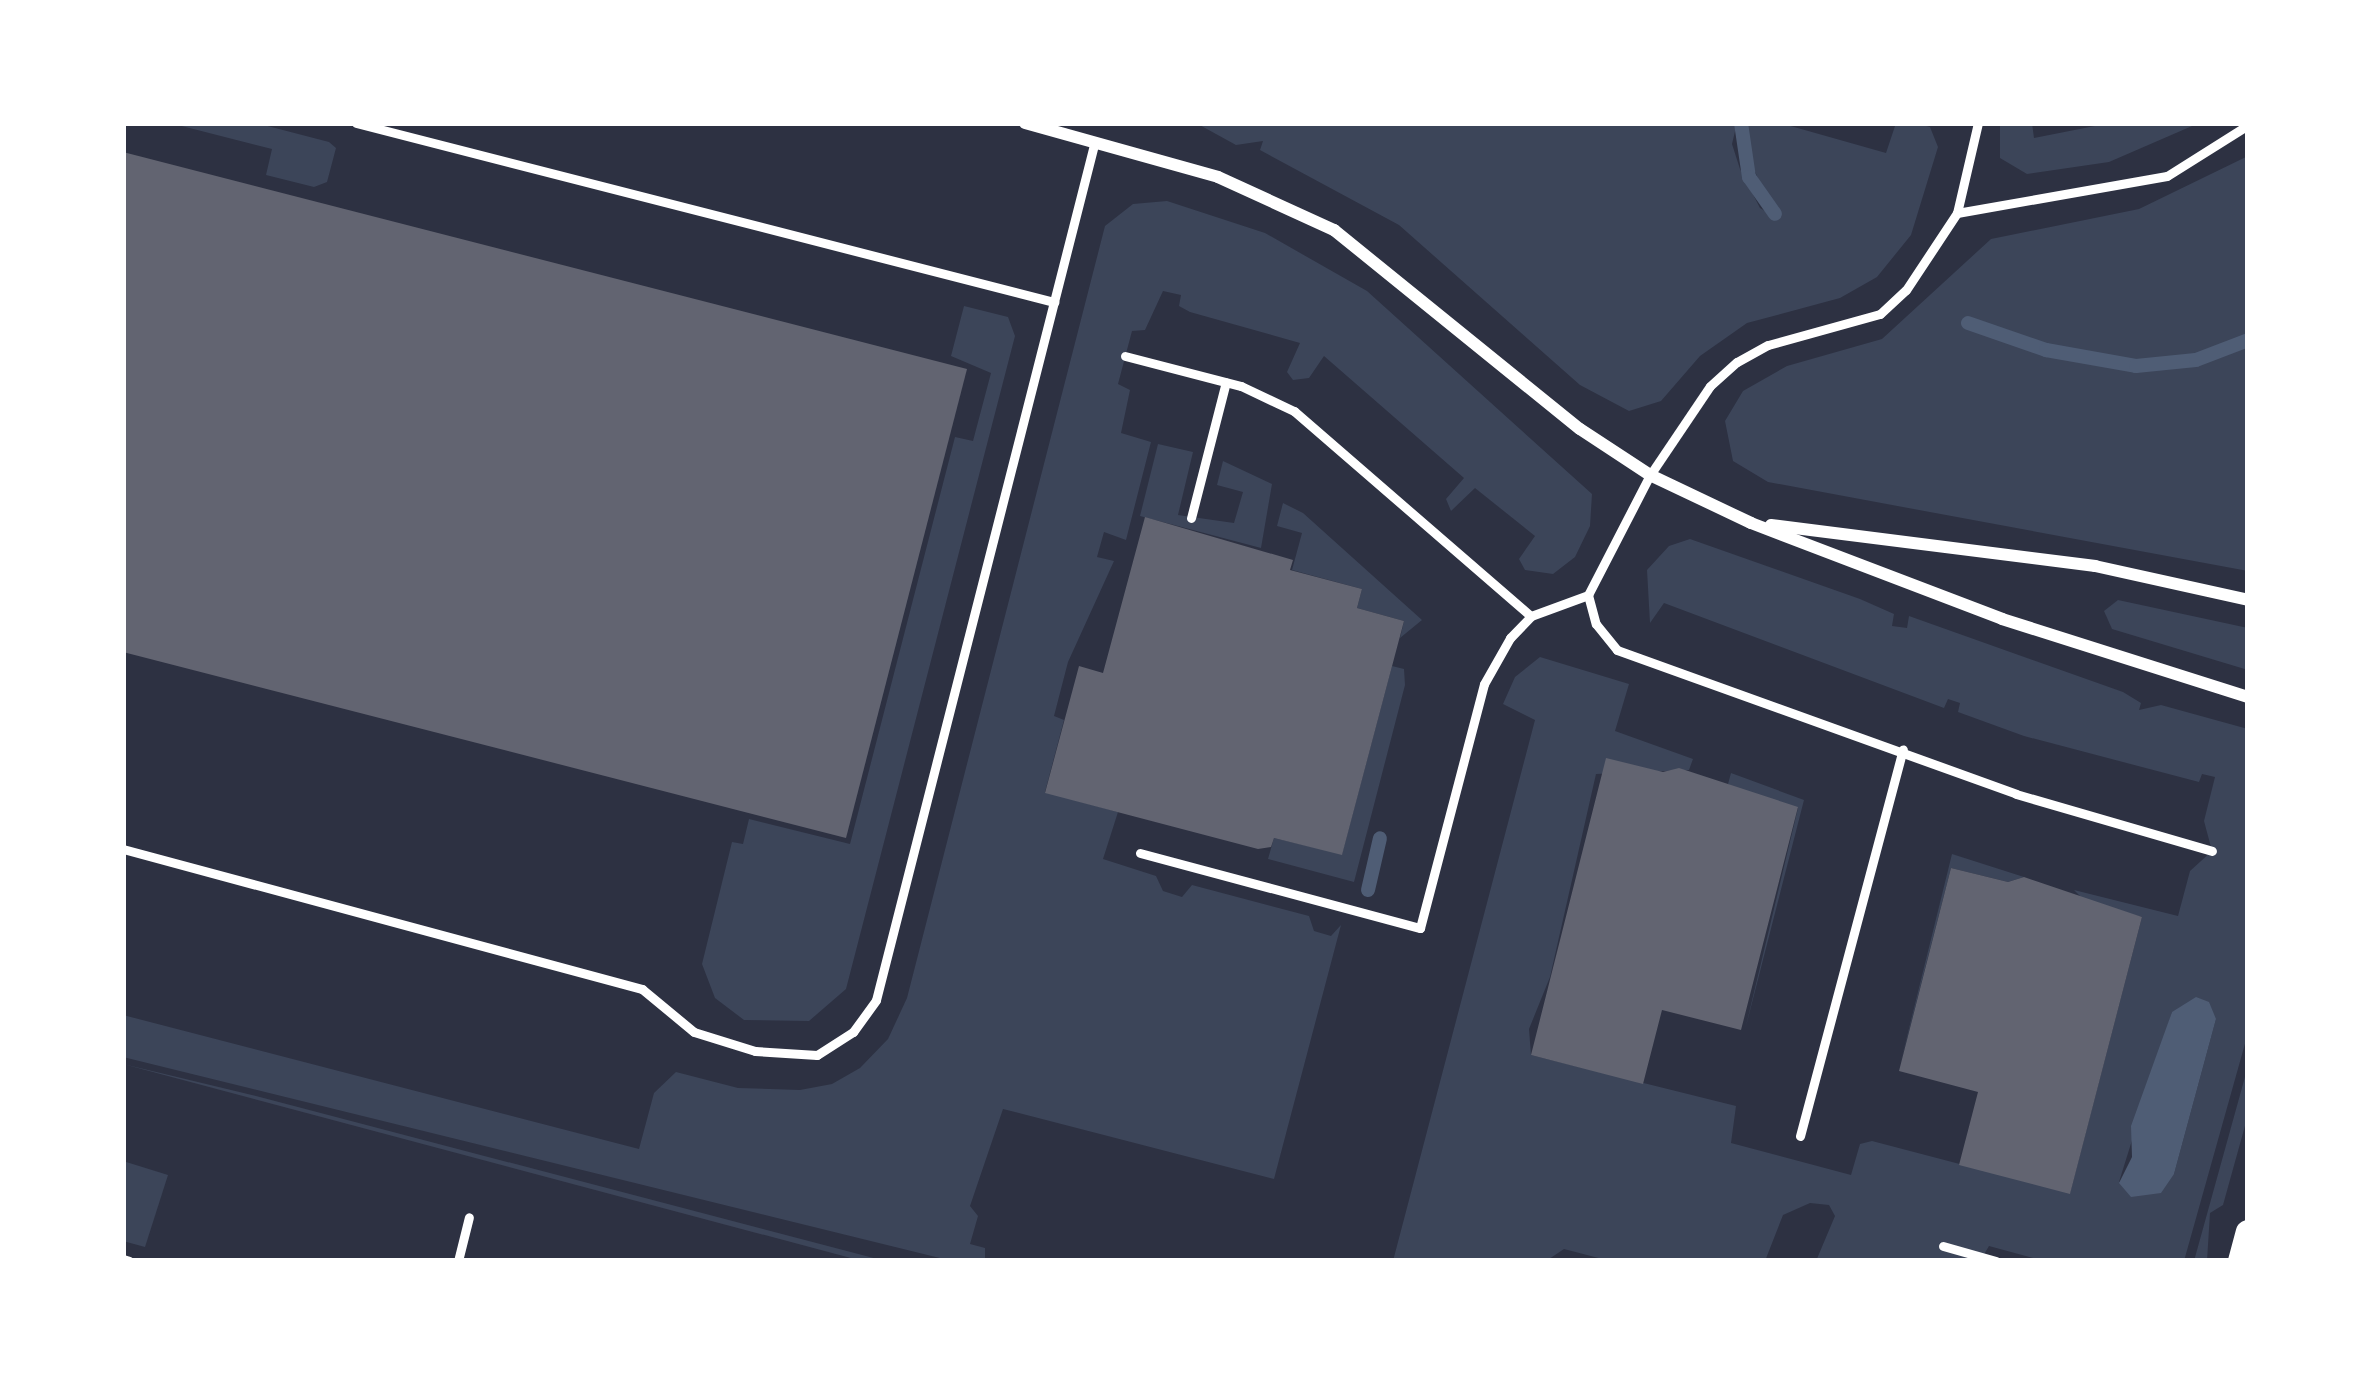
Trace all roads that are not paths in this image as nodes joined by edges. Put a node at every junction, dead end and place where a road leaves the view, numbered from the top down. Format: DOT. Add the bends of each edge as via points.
graph roads {
  1 [pos="356,123"];
  2 [pos="1025,123"];
  3 [pos="1100,123"];
  4 [pos="1978,123"];
  5 [pos="2248,125"];
  6 [pos="1096,141"];
  7 [pos="1957,213"];
  8 [pos="1054,302"];
  9 [pos="1125,356"];
  10 [pos="1226,382"];
  11 [pos="1650,475"];
  12 [pos="1191,518"];
  13 [pos="1751,523"];
  14 [pos="1588,595"];
  15 [pos="2248,600"];
  16 [pos="1531,616"];
  17 [pos="2248,697"];
  18 [pos="1904,750"];
  19 [pos="123,849"];
  20 [pos="2212,851"];
  21 [pos="1140,854"];
  22 [pos="1800,1136"];
  23 [pos="469,1217"];
  24 [pos="2248,1232"];
  25 [pos="1943,1246"];
  26 [pos="458,1261"];
  27 [pos="1996,1261"];
  28 [pos="2240,1261"];
  1 -- 8 [label="lane"];
  2 -- 6 [label="street"];
  3 -- 6 [label="street"];
  4 -- 7 [label="lane"];
  5 -- 7 [label="lane" via="2167,176"];
  6 -- 8 [label="lane"];
  6 -- 11 [label="street" via="1218,177 1334,230 1580,429"];
  7 -- 11 [label="lane" via="1906,290 1880,314 1768,345 1737,362"];
  8 -- 19 [label="lane" via="876,1000 853,1032 817,1054 754,1051 694,1032 642,989"];
  9 -- 10 [label="lane"];
  10 -- 12 [label="lane"];
  10 -- 16 [label="lane" via="1294,411"];
  11 -- 13 [label="street"];
  11 -- 14 [label="lane"];
  13 -- 15 [label="street" via="2095,566"];
  13 -- 17 [label="street" via="2002,619"];
  14 -- 16 [label="lane"];
  14 -- 18 [label="lane" via="1596,624 1617,650"];
  16 -- 21 [label="lane" via="1484,683 1420,928"];
  18 -- 20 [label="lane" via="2016,794"];
  18 -- 22 [label="lane"];
  23 -- 26 [label="lane"];
  24 -- 28 [label="main road"];
  25 -- 27 [label="lane"];
}
